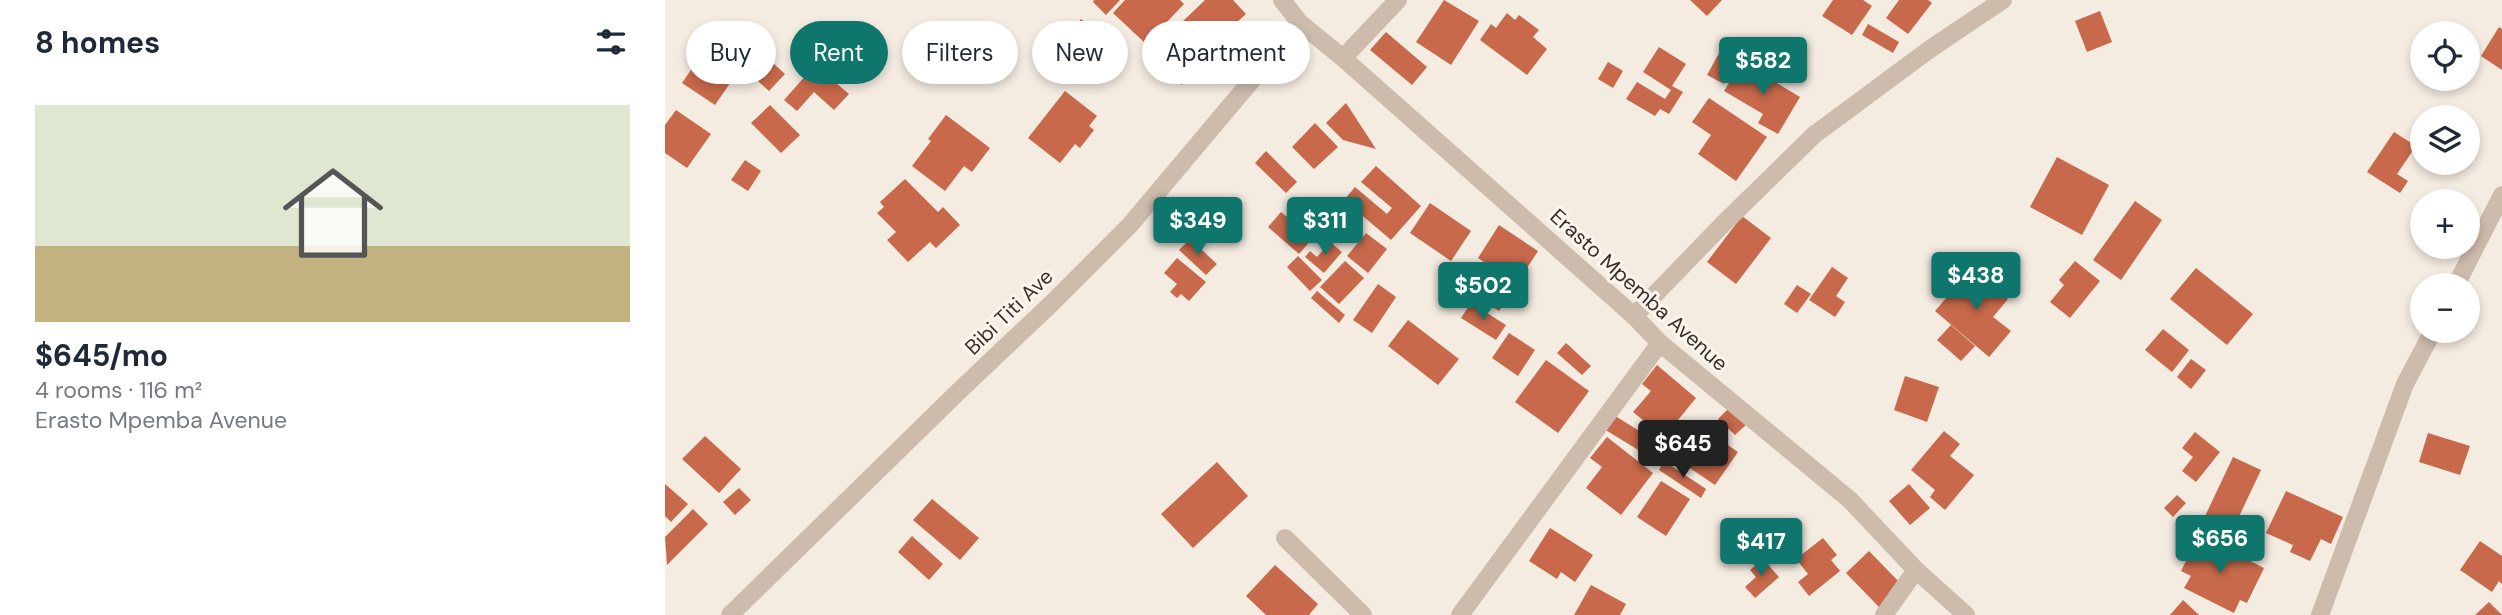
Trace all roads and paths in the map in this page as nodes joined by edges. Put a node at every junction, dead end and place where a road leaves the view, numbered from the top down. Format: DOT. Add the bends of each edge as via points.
graph roads {
  1 [pos="1282,0"];
  2 [pos="1398,0"];
  3 [pos="2003,0"];
  4 [pos="1298,21"];
  5 [pos="1310,31"];
  6 [pos="1343,58"];
  7 [pos="1248,84"];
  8 [pos="2502,195"];
  9 [pos="2462,273"];
  10 [pos="1634,316"];
  11 [pos="1660,342"];
  12 [pos="2427,343"];
  13 [pos="1286,538"];
  14 [pos="1916,570"];
  15 [pos="730,615"];
  16 [pos="1363,615"];
  17 [pos="1460,615"];
  18 [pos="1884,615"];
  19 [pos="1966,615"];
  20 [pos="2321,615"];
  1 -- 4 [label="street, Erasto Mpemba Avenue"];
  2 -- 6 [label="street"];
  3 -- 10 [label="street" via="1814,135"];
  5 -- 6 [label="street, Erasto Mpemba Avenue"];
  6 -- 10 [label="street, Erasto Mpemba Avenue"];
  7 -- 15 [label="street, Bibi Titi Ave" via="1129,225"];
  8 -- 9 [label="street"];
  10 -- 11 [label="street, Erasto Mpemba Avenue"];
  11 -- 14 [label="street, Erasto Mpemba Avenue" via="1850,500"];
  11 -- 17 [label="street"];
  12 -- 20 [label="street" via="2405,384"];
  13 -- 16 [label="street"];
  14 -- 18 [label="street"];
  14 -- 19 [label="street, Erasto Mpemba Avenue"];
}
